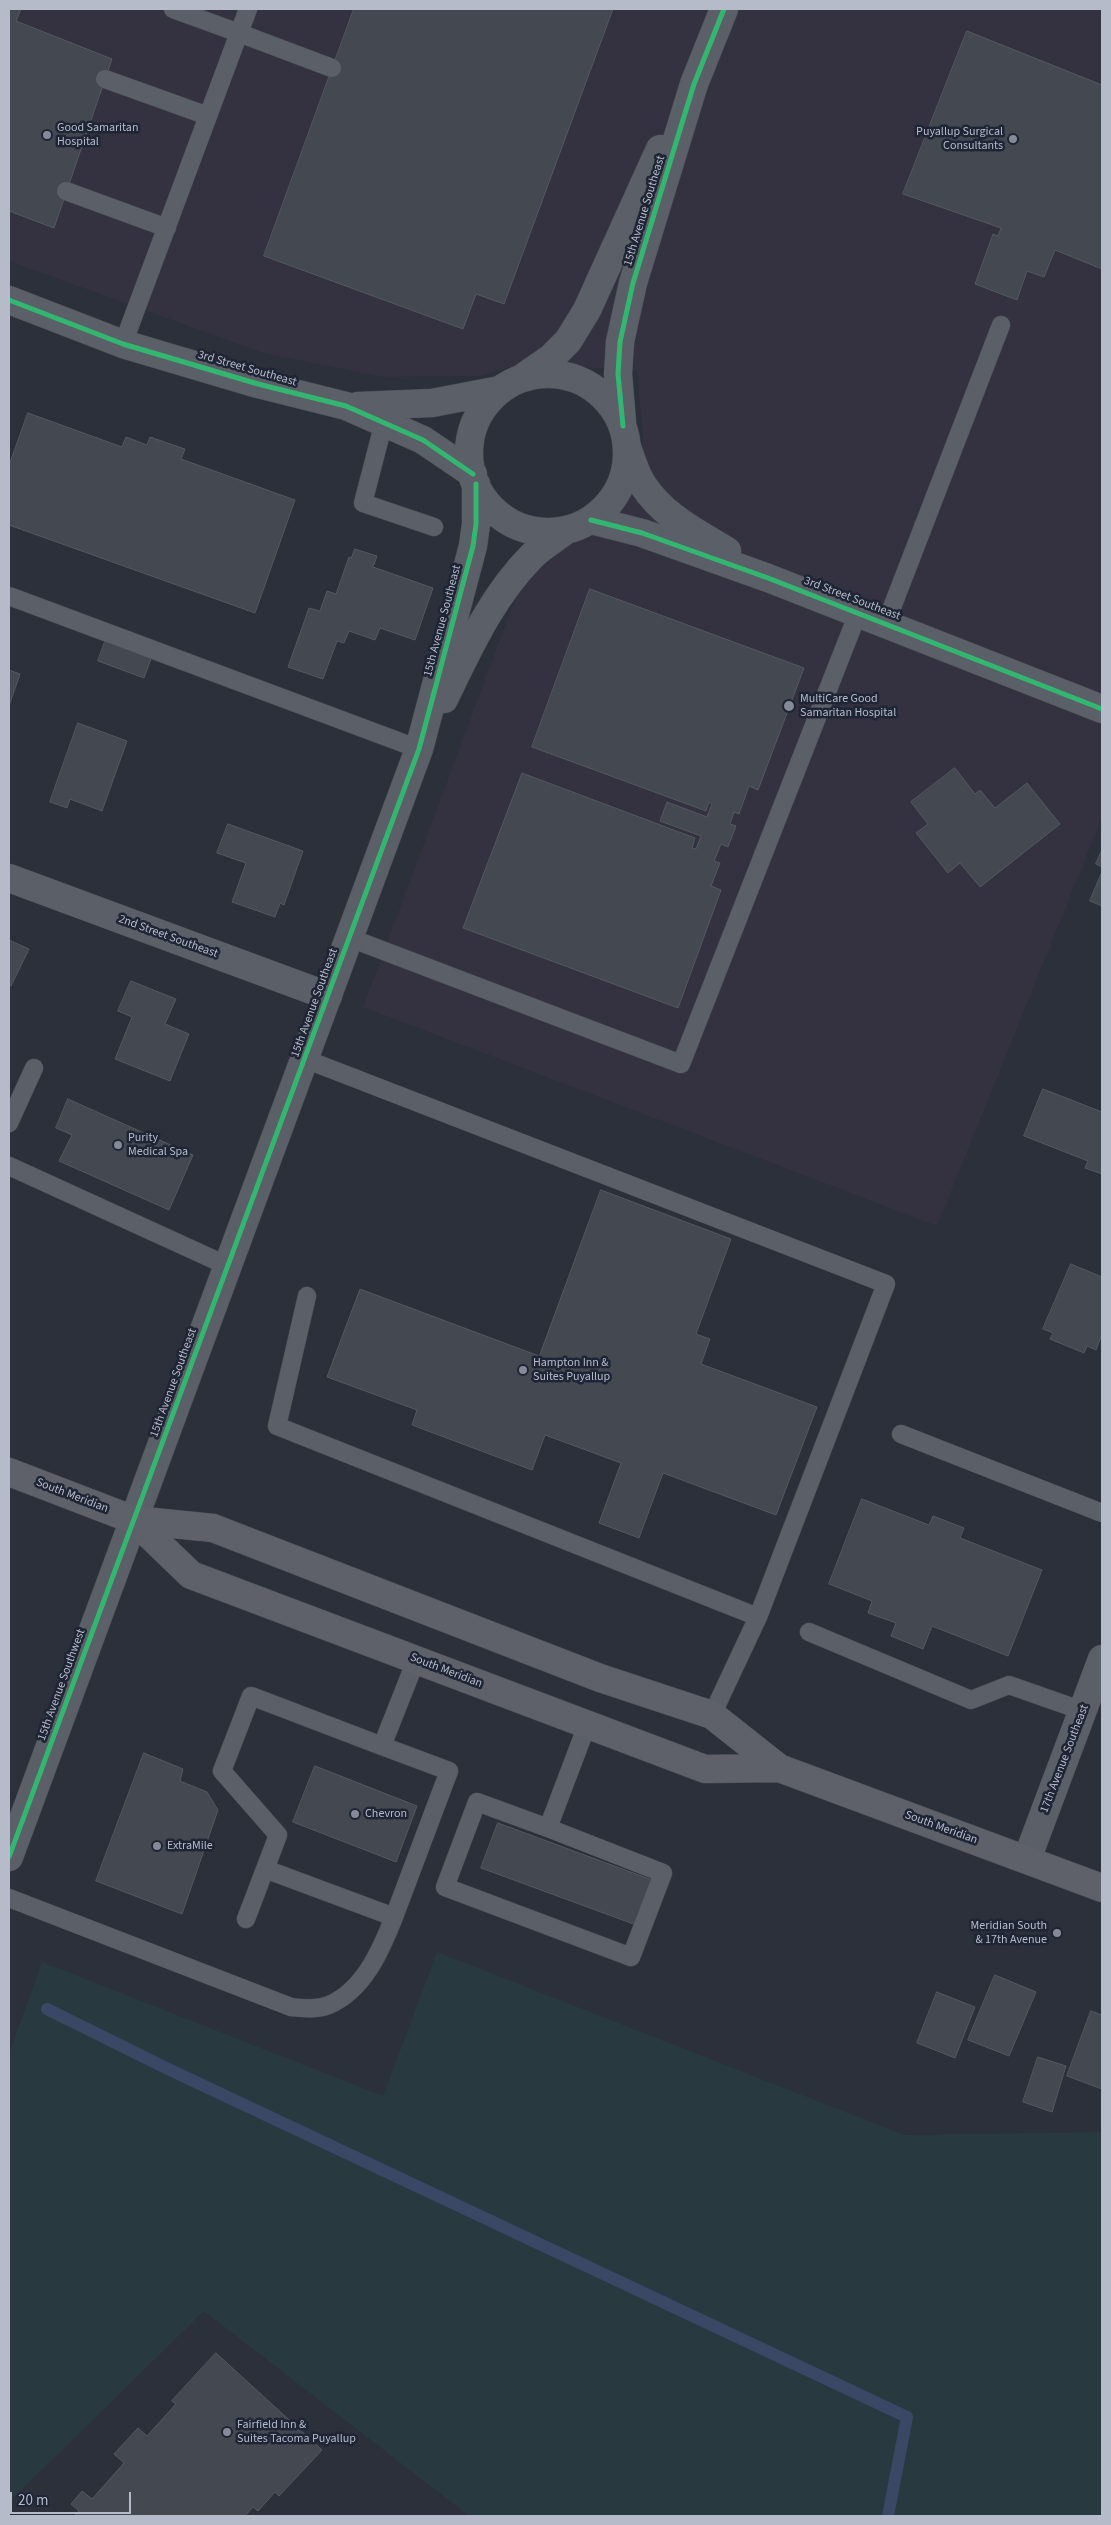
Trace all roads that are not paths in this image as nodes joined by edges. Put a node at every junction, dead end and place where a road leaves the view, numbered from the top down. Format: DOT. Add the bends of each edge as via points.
graph roads {
  1 [pos="173,9"];
  2 [pos="248,9"];
  3 [pos="724,9"];
  4 [pos="239,33"];
  5 [pos="332,68"];
  6 [pos="105,79"];
  7 [pos="694,84"];
  8 [pos="208,116"];
  9 [pos="66,191"];
  10 [pos="167,228"];
  11 [pos="9,300"];
  12 [pos="1001,325"];
  13 [pos="123,344"];
  14 [pos="510,384"];
  15 [pos="346,406"];
  16 [pos="384,422"];
  17 [pos="625,438"];
  18 [pos="474,479"];
  19 [pos="591,520"];
  20 [pos="434,527"];
  21 [pos="566,530"];
  22 [pos="768,578"];
  23 [pos="9,596"];
  24 [pos="858,613"];
  25 [pos="886,623"];
  26 [pos="1102,709"];
  27 [pos="419,749"];
  28 [pos="9,878"];
  29 [pos="350,938"];
  30 [pos="328,996"];
  31 [pos="305,1059"];
  32 [pos="34,1068"];
  33 [pos="9,1123"];
  34 [pos="9,1166"];
  35 [pos="228,1266"];
  36 [pos="307,1296"];
  37 [pos="901,1434"];
  38 [pos="9,1472"];
  39 [pos="1102,1513"];
  40 [pos="134,1520"];
  41 [pos="758,1617"];
  42 [pos="809,1632"];
  43 [pos="1102,1659"];
  44 [pos="416,1660"];
  45 [pos="1083,1712"];
  46 [pos="712,1715"];
  47 [pos="587,1725"];
  48 [pos="382,1746"];
  49 [pos="779,1768"];
  50 [pos="548,1828"];
  51 [pos="9,1857"];
  52 [pos="1027,1859"];
  53 [pos="265,1869"];
  54 [pos="1102,1888"];
  55 [pos="9,1898"];
  56 [pos="394,1917"];
  57 [pos="246,1919"];
  1 -- 4 [label="lane"];
  2 -- 4 [label="lane"];
  3 -- 7 [label="street, 15th Avenue Southeast"];
  4 -- 5 [label="lane"];
  4 -- 8 [label="lane"];
  6 -- 8 [label="lane"];
  7 -- 14 [label="street, 15th Avenue Southeast" via="651,167 587,310 568,341 551,358"];
  7 -- 17 [label="street, 15th Avenue Southeast" via="633,282 623,330 618,374"];
  8 -- 10 [label="lane"];
  9 -- 10 [label="lane"];
  10 -- 13 [label="lane"];
  11 -- 13 [label="street, 3rd Street Southeast"];
  12 -- 25 [label="lane"];
  13 -- 15 [label="street, 3rd Street Southeast"];
  14 -- 15 [label="street, 3rd Street Southeast" via="432,404"];
  14 -- 17 [label="street" via="546,374 570,377 593,387 611,404"];
  14 -- 18 [label="street" via="482,410 472,433 470,459"];
  15 -- 16 [label="street, 3rd Street Southeast"];
  16 -- 18 [label="street, 3rd Street Southeast" via="432,445"];
  16 -- 20 [label="lane" via="363,502"];
  17 -- 19 [label="street" via="624,477 611,501"];
  17 -- 22 [label="street, 3rd Street Southeast" via="642,483 654,501 674,518"];
  18 -- 21 [label="street" via="491,507 512,524 539,532"];
  18 -- 27 [label="street, 15th Avenue Southeast" via="476,524 473,546"];
  19 -- 21 [label="street"];
  19 -- 22 [label="street, 3rd Street Southeast" via="642,533"];
  21 -- 27 [label="street, 15th Avenue Southeast" via="534,554 510,580 486,616"];
  22 -- 24 [label="street, 3rd Street Southeast"];
  23 -- 27 [label="lane"];
  24 -- 25 [label="street, 3rd Street Southeast"];
  24 -- 29 [label="lane" via="681,1064"];
  25 -- 26 [label="street, 3rd Street Southeast"];
  27 -- 29 [label="street, 15th Avenue Southeast"];
  28 -- 30 [label="street, 2nd Street Southeast"];
  29 -- 30 [label="street, 15th Avenue Southeast"];
  30 -- 31 [label="street, 15th Avenue Southeast"];
  31 -- 35 [label="street, 15th Avenue Southeast"];
  31 -- 41 [label="lane" via="886,1284"];
  32 -- 33 [label="lane"];
  34 -- 35 [label="lane"];
  35 -- 40 [label="street, 15th Avenue Southeast"];
  36 -- 41 [label="lane" via="277,1426"];
  37 -- 39 [label="lane"];
  38 -- 40 [label="main road, South Meridian"];
  40 -- 44 [label="main road, South Meridian" via="192,1575"];
  40 -- 46 [label="main road, South Meridian" via="213,1528 600,1678"];
  40 -- 51 [label="street, 15th Avenue Southwest"];
  41 -- 46 [label="lane"];
  42 -- 45 [label="lane" via="972,1700 1009,1685"];
  43 -- 45 [label="street, 17th Avenue Southeast"];
  44 -- 47 [label="main road, South Meridian"];
  44 -- 48 [label="lane"];
  45 -- 52 [label="street, 17th Avenue Southeast"];
  46 -- 49 [label="main road, South Meridian"];
  47 -- 49 [label="main road, South Meridian" via="704,1769"];
  47 -- 50 [label="lane"];
  48 -- 53 [label="lane" via="251,1696 222,1770 278,1835"];
  48 -- 56 [label="lane" via="449,1771"];
  49 -- 52 [label="main road, South Meridian"];
  50 -- 50 [label="lane" via="477,1802 445,1887 631,1957 663,1873"];
  52 -- 54 [label="main road, South Meridian"];
  53 -- 56 [label="lane"];
  53 -- 57 [label="lane"];
  55 -- 56 [label="lane" via="290,2007 308,2009 328,2005 370,1970"];
}
